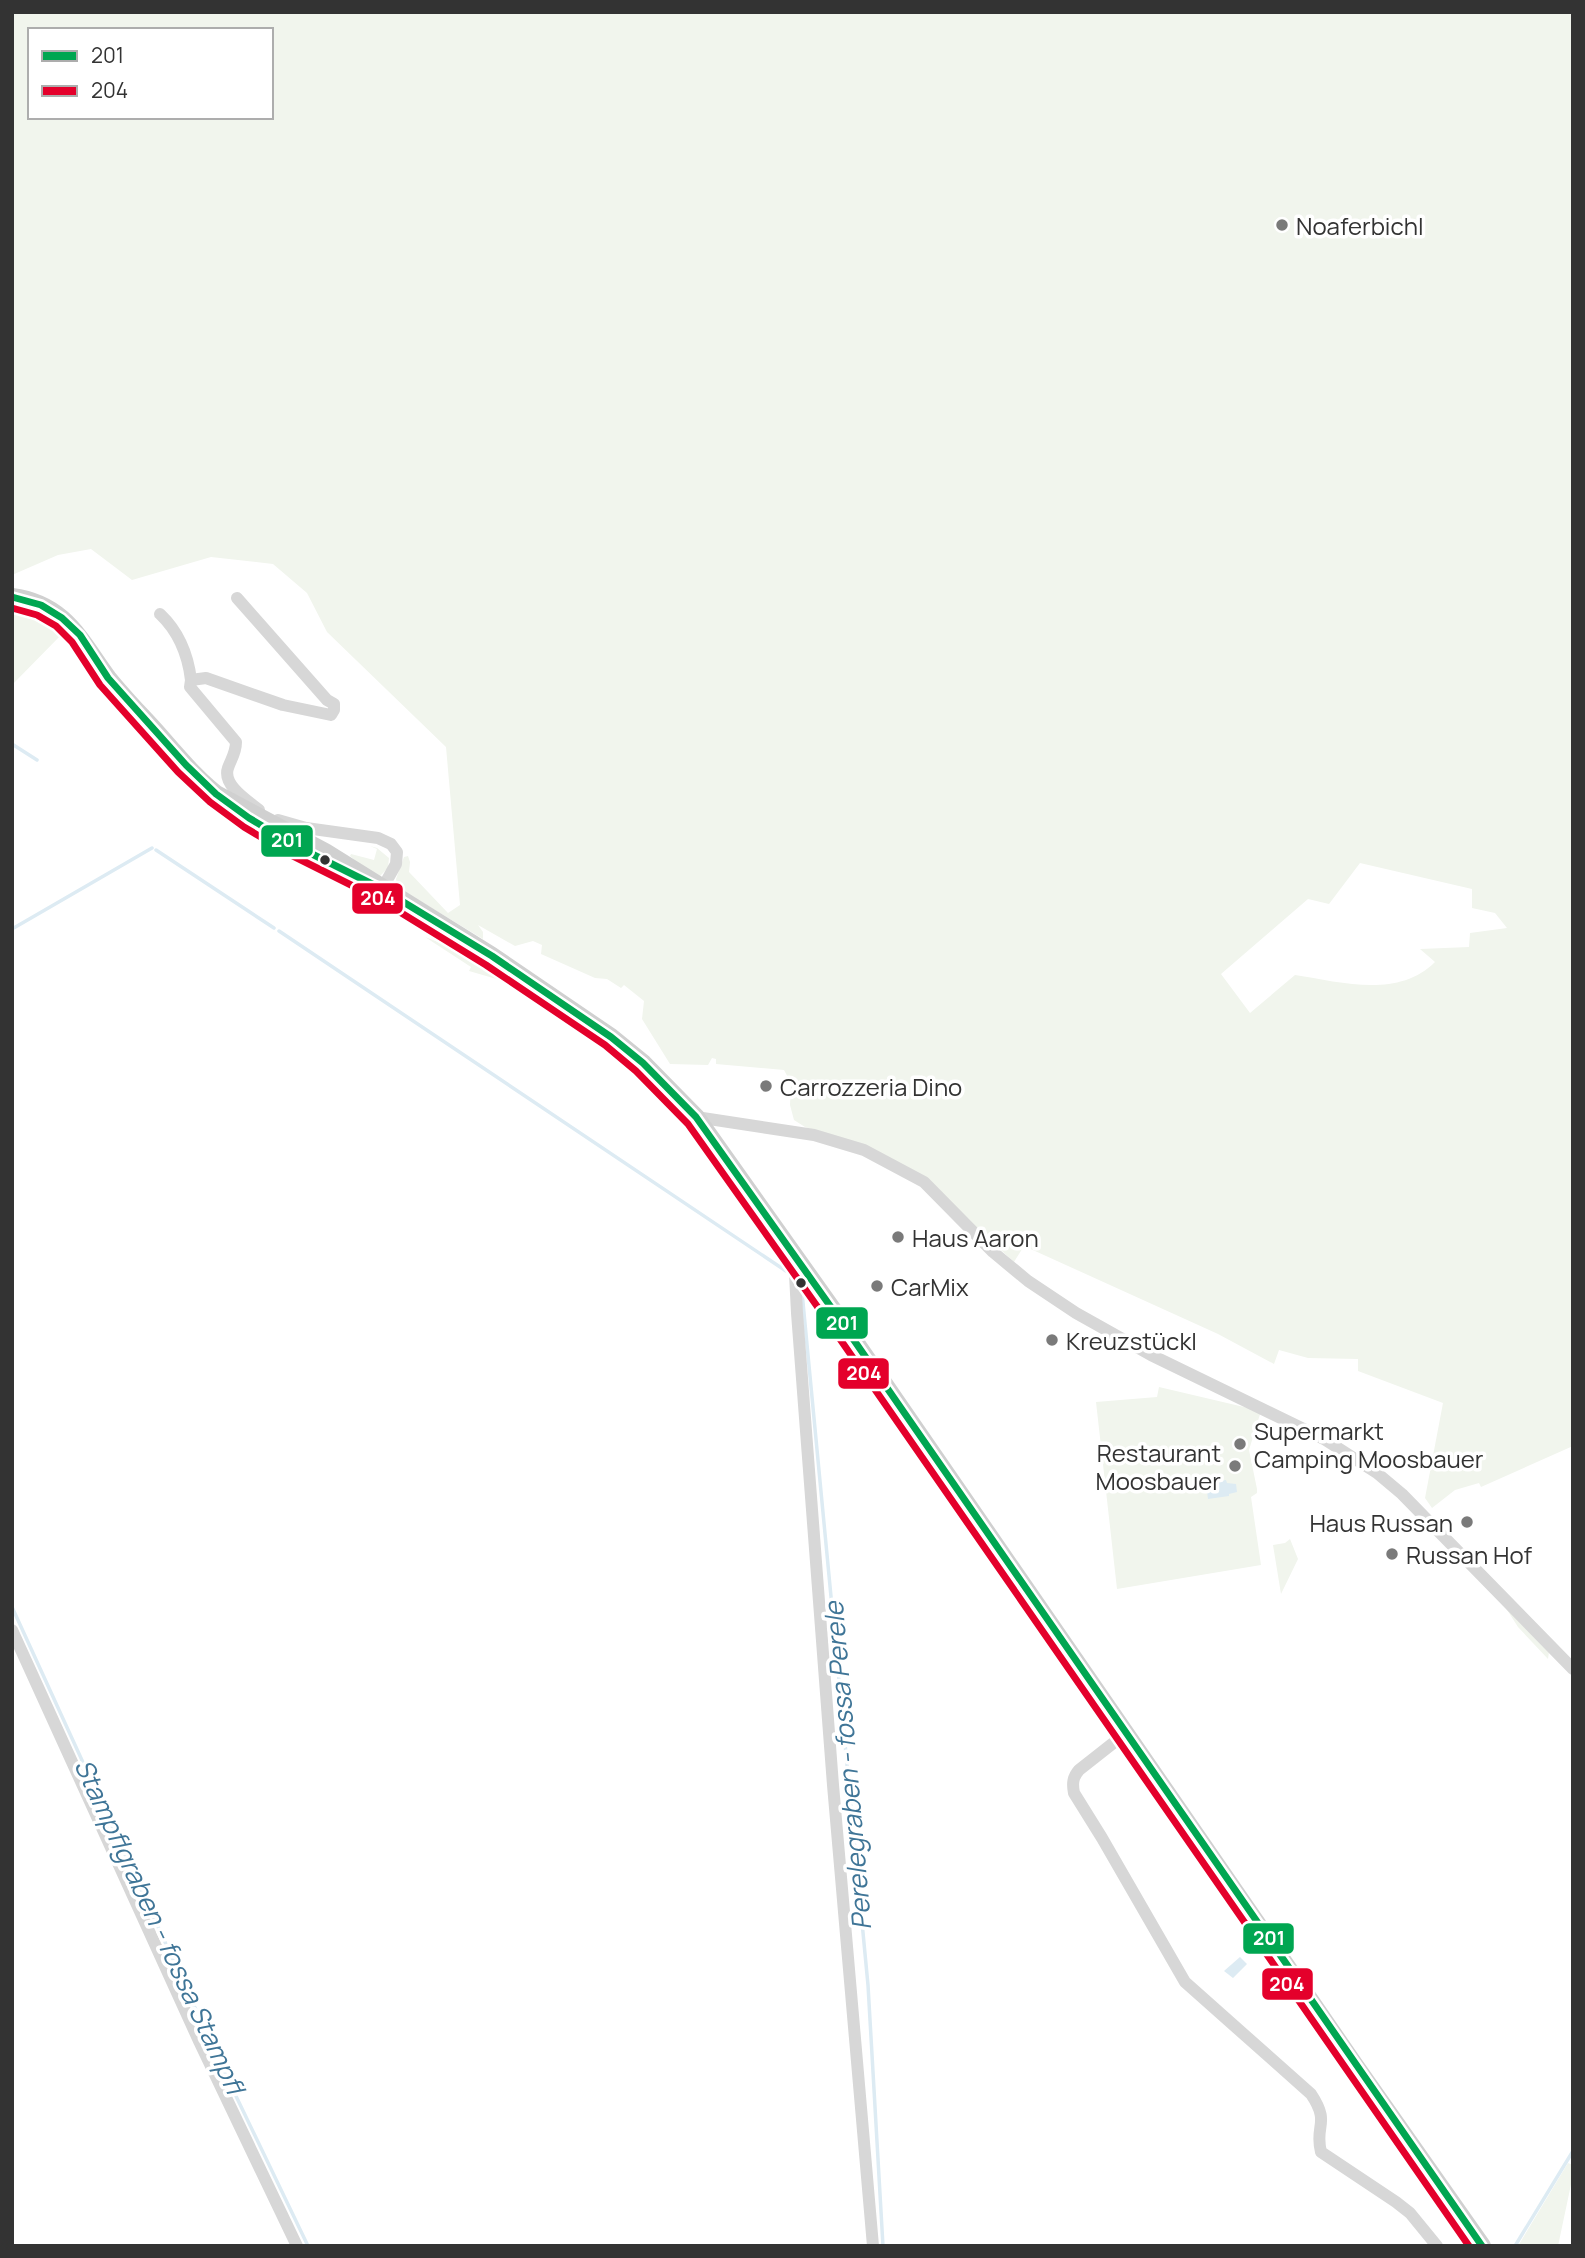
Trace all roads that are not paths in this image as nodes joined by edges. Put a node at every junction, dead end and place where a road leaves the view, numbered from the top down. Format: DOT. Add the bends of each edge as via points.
graph roads {
  1 [pos="12,597"];
  2 [pos="237,598"];
  3 [pos="160,614"];
  4 [pos="191,680"];
  5 [pos="382,889"];
  6 [pos="696,1117"];
  7 [pos="803,1268"];
  8 [pos="12,1630"];
  9 [pos="1573,1669"];
  10 [pos="1126,1733"];
  11 [pos="298,2246"];
  12 [pos="873,2246"];
  13 [pos="1437,2246"];
  14 [pos="1482,2246"];
  1 -- 5 [label="main road" via="41,605 80,635 137,712 216,794 325,852"];
  2 -- 4 [label="street" via="334,704 334,710 331,715 283,705 206,678"];
  3 -- 4 [label="street" via="175,631"];
  4 -- 5 [label="street" via="190,687 236,742 227,771 231,786 277,820 391,844 397,852 396,864"];
  5 -- 6 [label="main road" via="611,1037"];
  6 -- 7 [label="main road"];
  6 -- 9 [label="street" via="814,1135 864,1150 924,1182 1011,1267 1076,1313 1324,1439 1377,1473"];
  7 -- 10 [label="main road"];
  7 -- 12 [label="street" via="794,1274"];
  8 -- 11 [label="street" via="194,2031"];
  10 -- 13 [label="street" via="1079,1770 1072,1785 1185,1982 1311,2094 1323,2120 1321,2152 1396,2202"];
  10 -- 14 [label="main road"];
}
